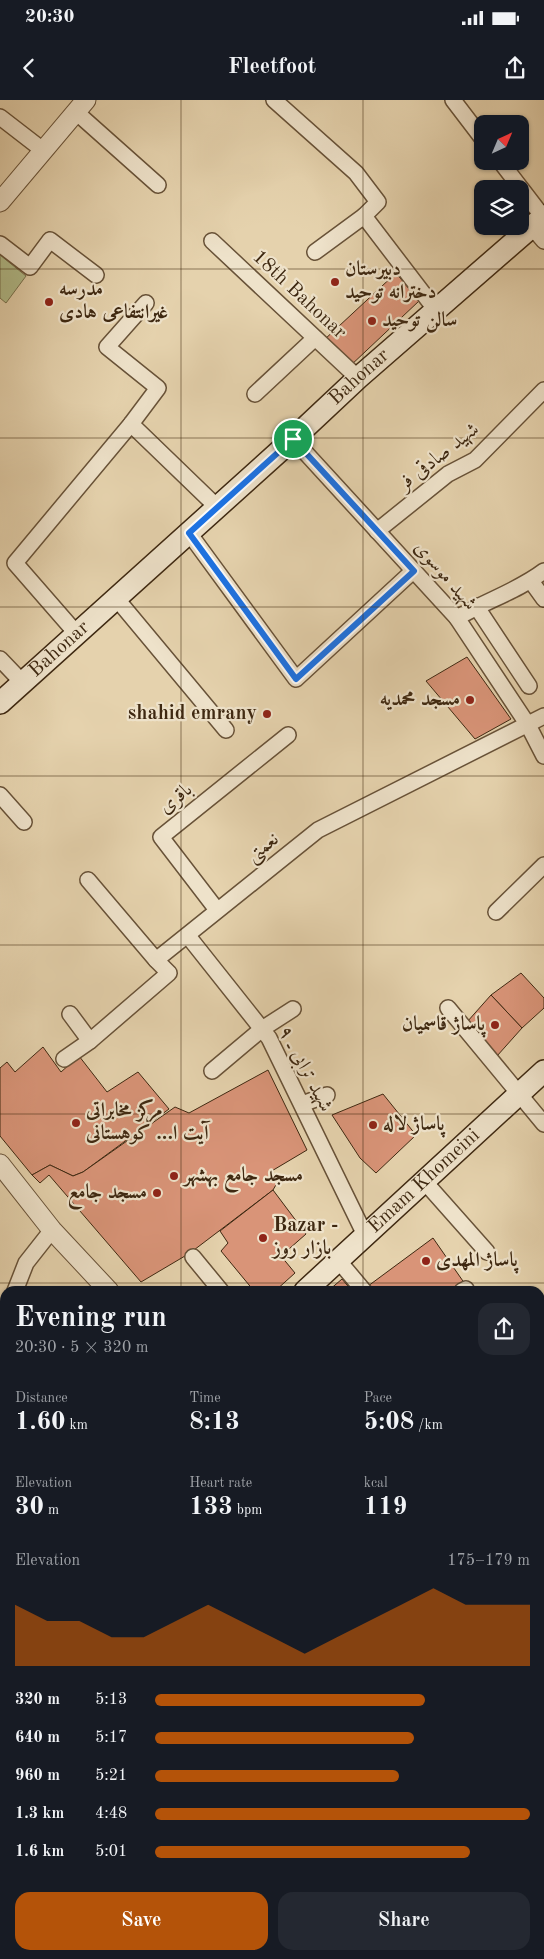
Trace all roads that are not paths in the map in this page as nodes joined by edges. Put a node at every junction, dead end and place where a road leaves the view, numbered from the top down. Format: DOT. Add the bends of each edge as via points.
graph roads {
  1 [pos="274,100"];
  2 [pos="453,100"];
  3 [pos="81,106"];
  4 [pos="0,117"];
  5 [pos="474,128"];
  6 [pos="44,150"];
  7 [pos="506,170"];
  8 [pos="158,186"];
  9 [pos="3,192"];
  10 [pos="364,216"];
  11 [pos="541,225"];
  12 [pos="212,241"];
  13 [pos="0,244"];
  14 [pos="315,252"];
  15 [pos="96,275"];
  16 [pos="146,303"];
  17 [pos="435,309"];
  18 [pos="315,338"];
  19 [pos="358,378"];
  20 [pos="543,393"];
  21 [pos="255,394"];
  22 [pos="131,424"];
  23 [pos="293,439"];
  24 [pos="218,508"];
  25 [pos="377,531"];
  26 [pos="189,533"];
  27 [pos="414,571"];
  28 [pos="544,571"];
  29 [pos="531,581"];
  30 [pos="116,598"];
  31 [pos="544,599"];
  32 [pos="476,606"];
  33 [pos="457,618"];
  34 [pos="76,633"];
  35 [pos="0,659"];
  36 [pos="22,682"];
  37 [pos="529,686"];
  38 [pos="0,703"];
  39 [pos="544,716"];
  40 [pos="528,725"];
  41 [pos="226,730"];
  42 [pos="288,735"];
  43 [pos="544,756"];
  44 [pos="0,795"];
  45 [pos="24,822"];
  46 [pos="544,865"];
  47 [pos="88,880"];
  48 [pos="218,910"];
  49 [pos="496,912"];
  50 [pos="188,936"];
  51 [pos="156,960"];
  52 [pos="448,1008"];
  53 [pos="293,1009"];
  54 [pos="70,1014"];
  55 [pos="262,1029"];
  56 [pos="90,1041"];
  57 [pos="64,1059"];
  58 [pos="212,1071"];
  59 [pos="544,1071"];
  60 [pos="519,1094"];
  61 [pos="328,1095"];
  62 [pos="302,1104"];
  63 [pos="544,1124"];
  64 [pos="0,1164"];
  65 [pos="424,1181"];
  66 [pos="52,1230"];
  67 [pos="364,1235"];
  68 [pos="487,1252"];
  69 [pos="193,1257"];
  70 [pos="338,1260"];
  71 [pos="17,1286"];
  72 [pos="104,1286"];
  73 [pos="217,1286"];
  74 [pos="310,1286"];
  75 [pos="360,1286"];
  1 -- 10 [label="street" via="356,173 378,202"];
  2 -- 5 [label="street"];
  3 -- 6 [label="street"];
  3 -- 8 [label="street"];
  4 -- 6 [label="street"];
  6 -- 9 [label="street"];
  7 -- 11 [label="street"];
  10 -- 14 [label="street"];
  10 -- 17 [label="street"];
  11 -- 17 [label="main road, Bahonar"];
  12 -- 18 [label="street, 18th Bahonar"];
  13 -- 15 [label="street" via="30,267 50,240"];
  16 -- 22 [label="street" via="107,347 158,388"];
  17 -- 19 [label="main road, Bahonar"];
  18 -- 19 [label="street, 18th Bahonar"];
  18 -- 21 [label="street"];
  19 -- 23 [label="main road, Bahonar"];
  20 -- 25 [label="street, شهید صادقی فر" via="475,460 448,474"];
  22 -- 24 [label="street"];
  22 -- 34 [label="street" via="14,563"];
  23 -- 24 [label="main road, Bahonar"];
  23 -- 25 [label="street, شهید موسوی"];
  24 -- 26 [label="main road, Bahonar"];
  25 -- 27 [label="street, شهید موسوی"];
  26 -- 27 [label="street" via="296,679"];
  26 -- 30 [label="main road, Bahonar"];
  27 -- 33 [label="street, شهید موسوی"];
  28 -- 29 [label="street"];
  29 -- 31 [label="street"];
  29 -- 32 [label="street"];
  30 -- 34 [label="main road, Bahonar"];
  30 -- 41 [label="street"];
  32 -- 33 [label="street"];
  32 -- 37 [label="street"];
  33 -- 40 [label="street, شهید موسوی"];
  34 -- 36 [label="main road, Bahonar"];
  35 -- 36 [label="street"];
  36 -- 38 [label="main road, Bahonar"];
  39 -- 40 [label="street, نعمتی"];
  40 -- 43 [label="street, شهید موسوی"];
  40 -- 48 [label="street, نعمتی" via="318,830"];
  42 -- 48 [label="street, باقری" via="161,837"];
  44 -- 45 [label="street"];
  46 -- 49 [label="street"];
  47 -- 51 [label="street"];
  48 -- 50 [label="street, نعمتی"];
  50 -- 51 [label="street, نعمتی"];
  50 -- 55 [label="street, شهید ترابی ـ ۹"];
  51 -- 56 [label="street" via="169,973"];
  52 -- 60 [label="street"];
  53 -- 55 [label="street"];
  54 -- 56 [label="street"];
  55 -- 58 [label="street"];
  55 -- 62 [label="street, شهید ترابی ـ ۹"];
  56 -- 57 [label="street"];
  59 -- 60 [label="main road, Emam Khomeini"];
  60 -- 63 [label="street"];
  60 -- 65 [label="main road, Emam Khomeini"];
  61 -- 62 [label="street"];
  62 -- 67 [label="street, شهید ترابی ـ ۹"];
  64 -- 66 [label="street"];
  65 -- 67 [label="main road, Emam Khomeini"];
  65 -- 68 [label="street"];
  66 -- 71 [label="street" via="26,1263"];
  66 -- 72 [label="street"];
  67 -- 70 [label="main road, Emam Khomeini"];
  69 -- 73 [label="street"];
  70 -- 74 [label="main road, Emam Khomeini"];
  70 -- 75 [label="street"];
}
